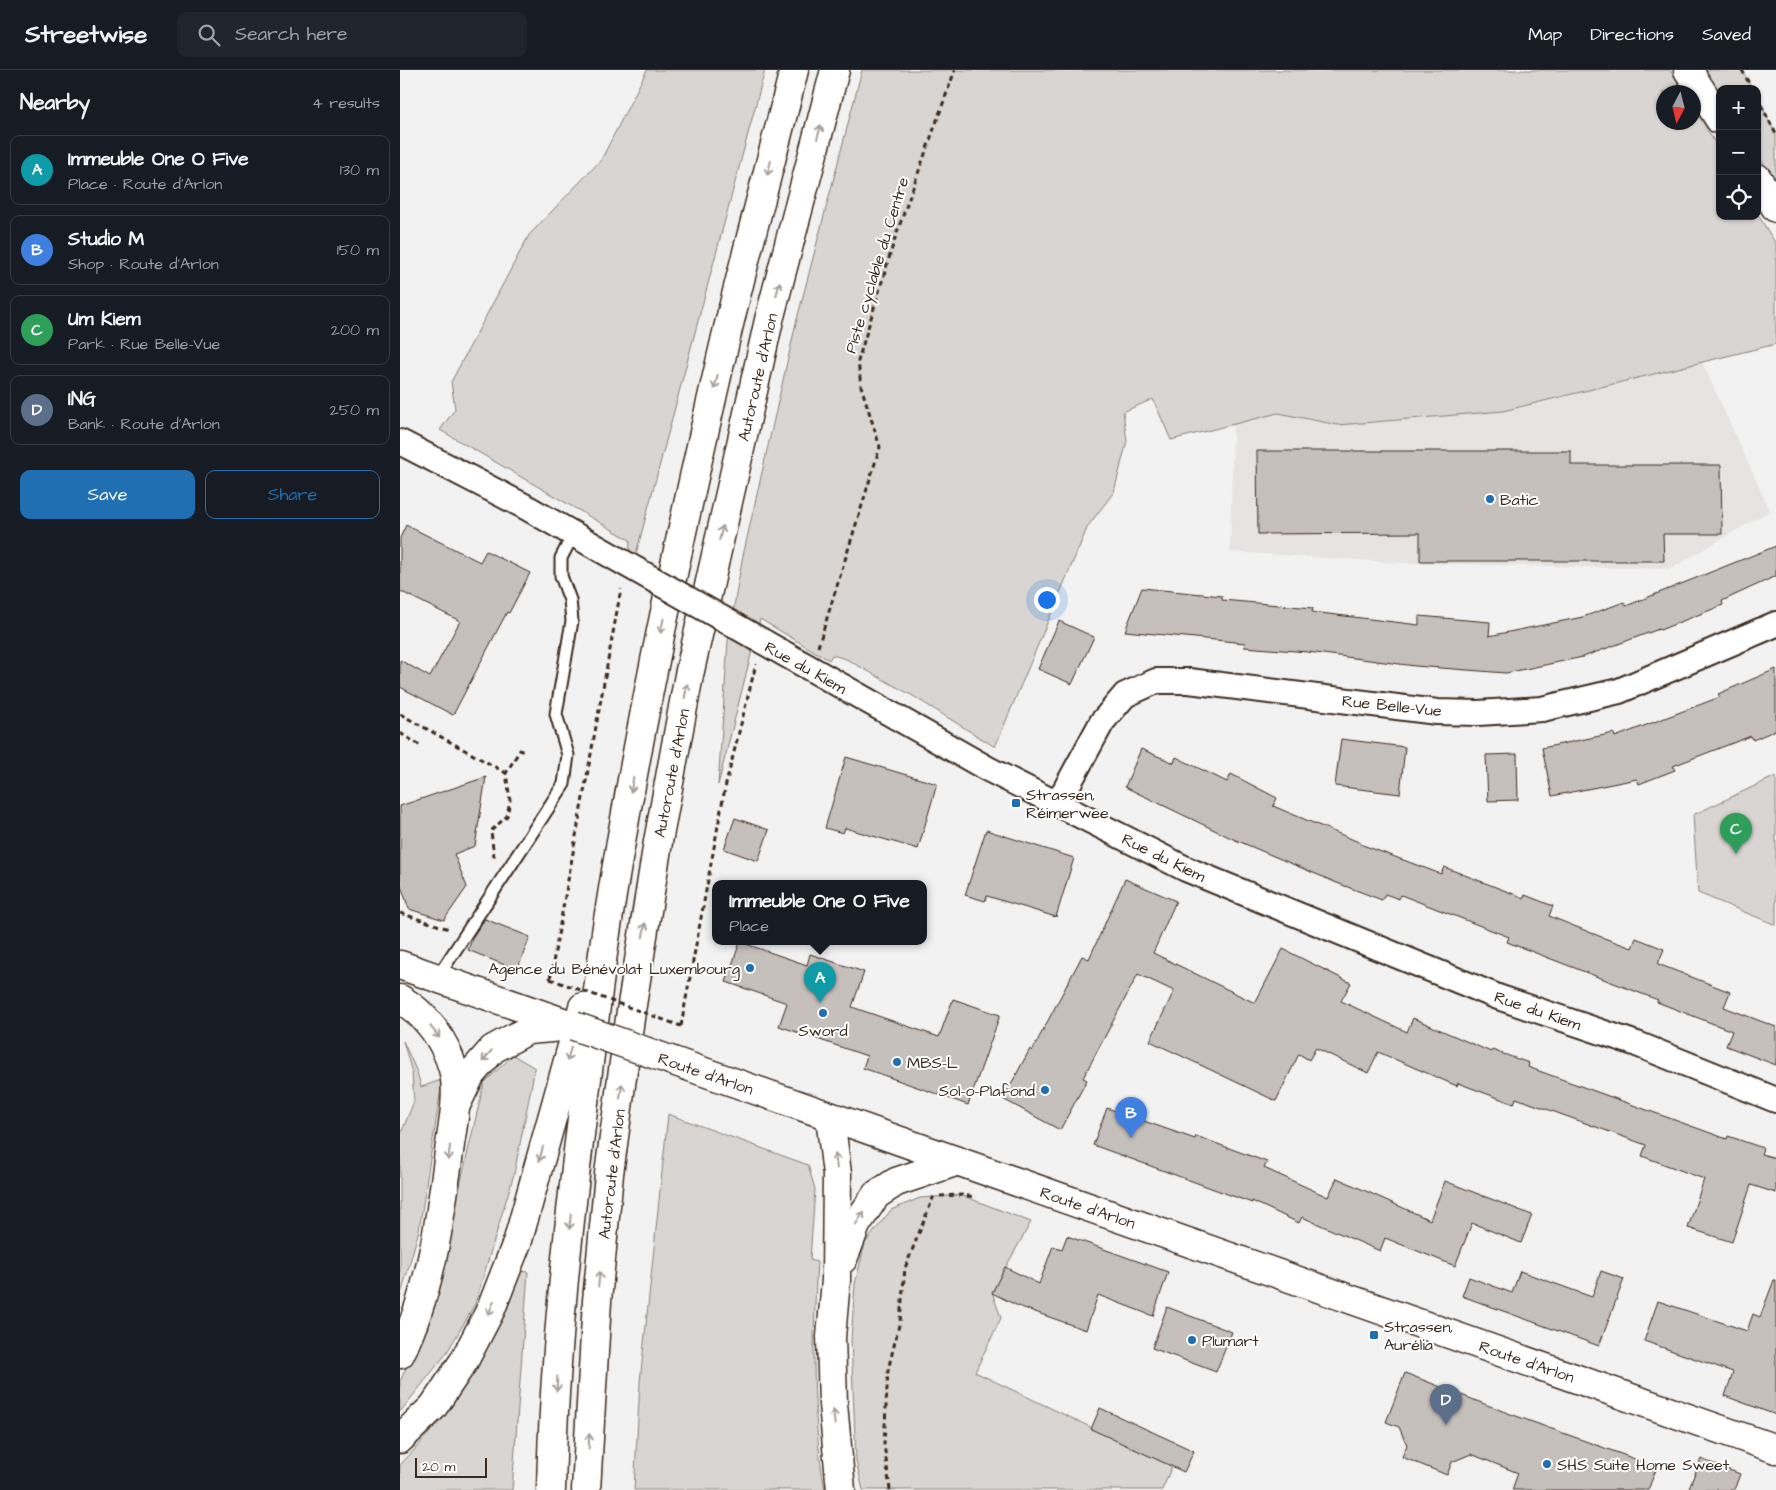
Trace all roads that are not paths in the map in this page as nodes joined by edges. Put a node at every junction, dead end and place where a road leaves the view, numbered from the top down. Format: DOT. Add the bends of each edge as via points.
graph roads {
  1 [pos="794,70"];
  2 [pos="835,70"];
  3 [pos="1688,70"];
  4 [pos="1716,114"];
  5 [pos="1761,184"];
  6 [pos="1776,208"];
  7 [pos="400,442"];
  8 [pos="573,535"];
  9 [pos="1776,624"];
  10 [pos="1057,804"];
  11 [pos="607,923"];
  12 [pos="400,965"];
  13 [pos="437,978"];
  14 [pos="400,999"];
  15 [pos="532,1022"];
  16 [pos="1776,1100"];
  17 [pos="456,1105"];
  18 [pos="830,1117"];
  19 [pos="958,1161"];
  20 [pos="836,1280"];
  21 [pos="400,1354"];
  22 [pos="400,1439"];
  23 [pos="1776,1449"];
  24 [pos="842,1482"];
  25 [pos="551,1490"];
  26 [pos="586,1490"];
  1 -- 11 [label="main road, one-way" via="727,334 690,497 653,668"];
  26 -- 2 [label="main road, Autoroute d'Arlon, one-way" via="597,1300 610,1174 658,842 689,675 769,320"];
  3 -- 4 [label="main road"];
  5 -- 6 [label="main road"];
  7 -- 8 [label="street, Rue du Kiem"];
  8 -- 10 [label="street, Rue du Kiem, bridge" via="988,769"];
  8 -- 13 [label="lane" via="561,558 561,576 570,600 572,621 556,714 568,755 564,784"];
  9 -- 10 [label="street, Rue Belle-Vue" via="1619,691 1542,709 1437,712 1189,681 1156,681 1126,695 1102,722"];
  10 -- 16 [label="street, Rue du Kiem" via="1186,869 1292,913 1498,997 1637,1044"];
  11 -- 22 [label="main road, one-way" via="518,1240 491,1309 464,1361 433,1406"];
  11 -- 25 [label="main road, one-way" via="574,1173 561,1317"];
  12 -- 13 [label="main road"];
  13 -- 15 [label="main road"];
  14 -- 17 [label="main road, one-way" via="411,1005 439,1034 454,1070"];
  15 -- 17 [label="main road, one-way" via="493,1049 472,1074"];
  15 -- 18 [label="main road, Route d'Arlon, bridge" via="574,1026"];
  17 -- 21 [label="main road, one-way" via="439,1228 422,1299"];
  18 -- 19 [label="main road, Route d'Arlon"];
  20 -- 18 [label="main road, one-way" via="837,1174"];
  20 -- 19 [label="main road, one-way" via="856,1225 876,1195 896,1182"];
  19 -- 23 [label="main road, Route d'Arlon"];
  24 -- 20 [label="main road, one-way" via="833,1404 831,1337"];
}
